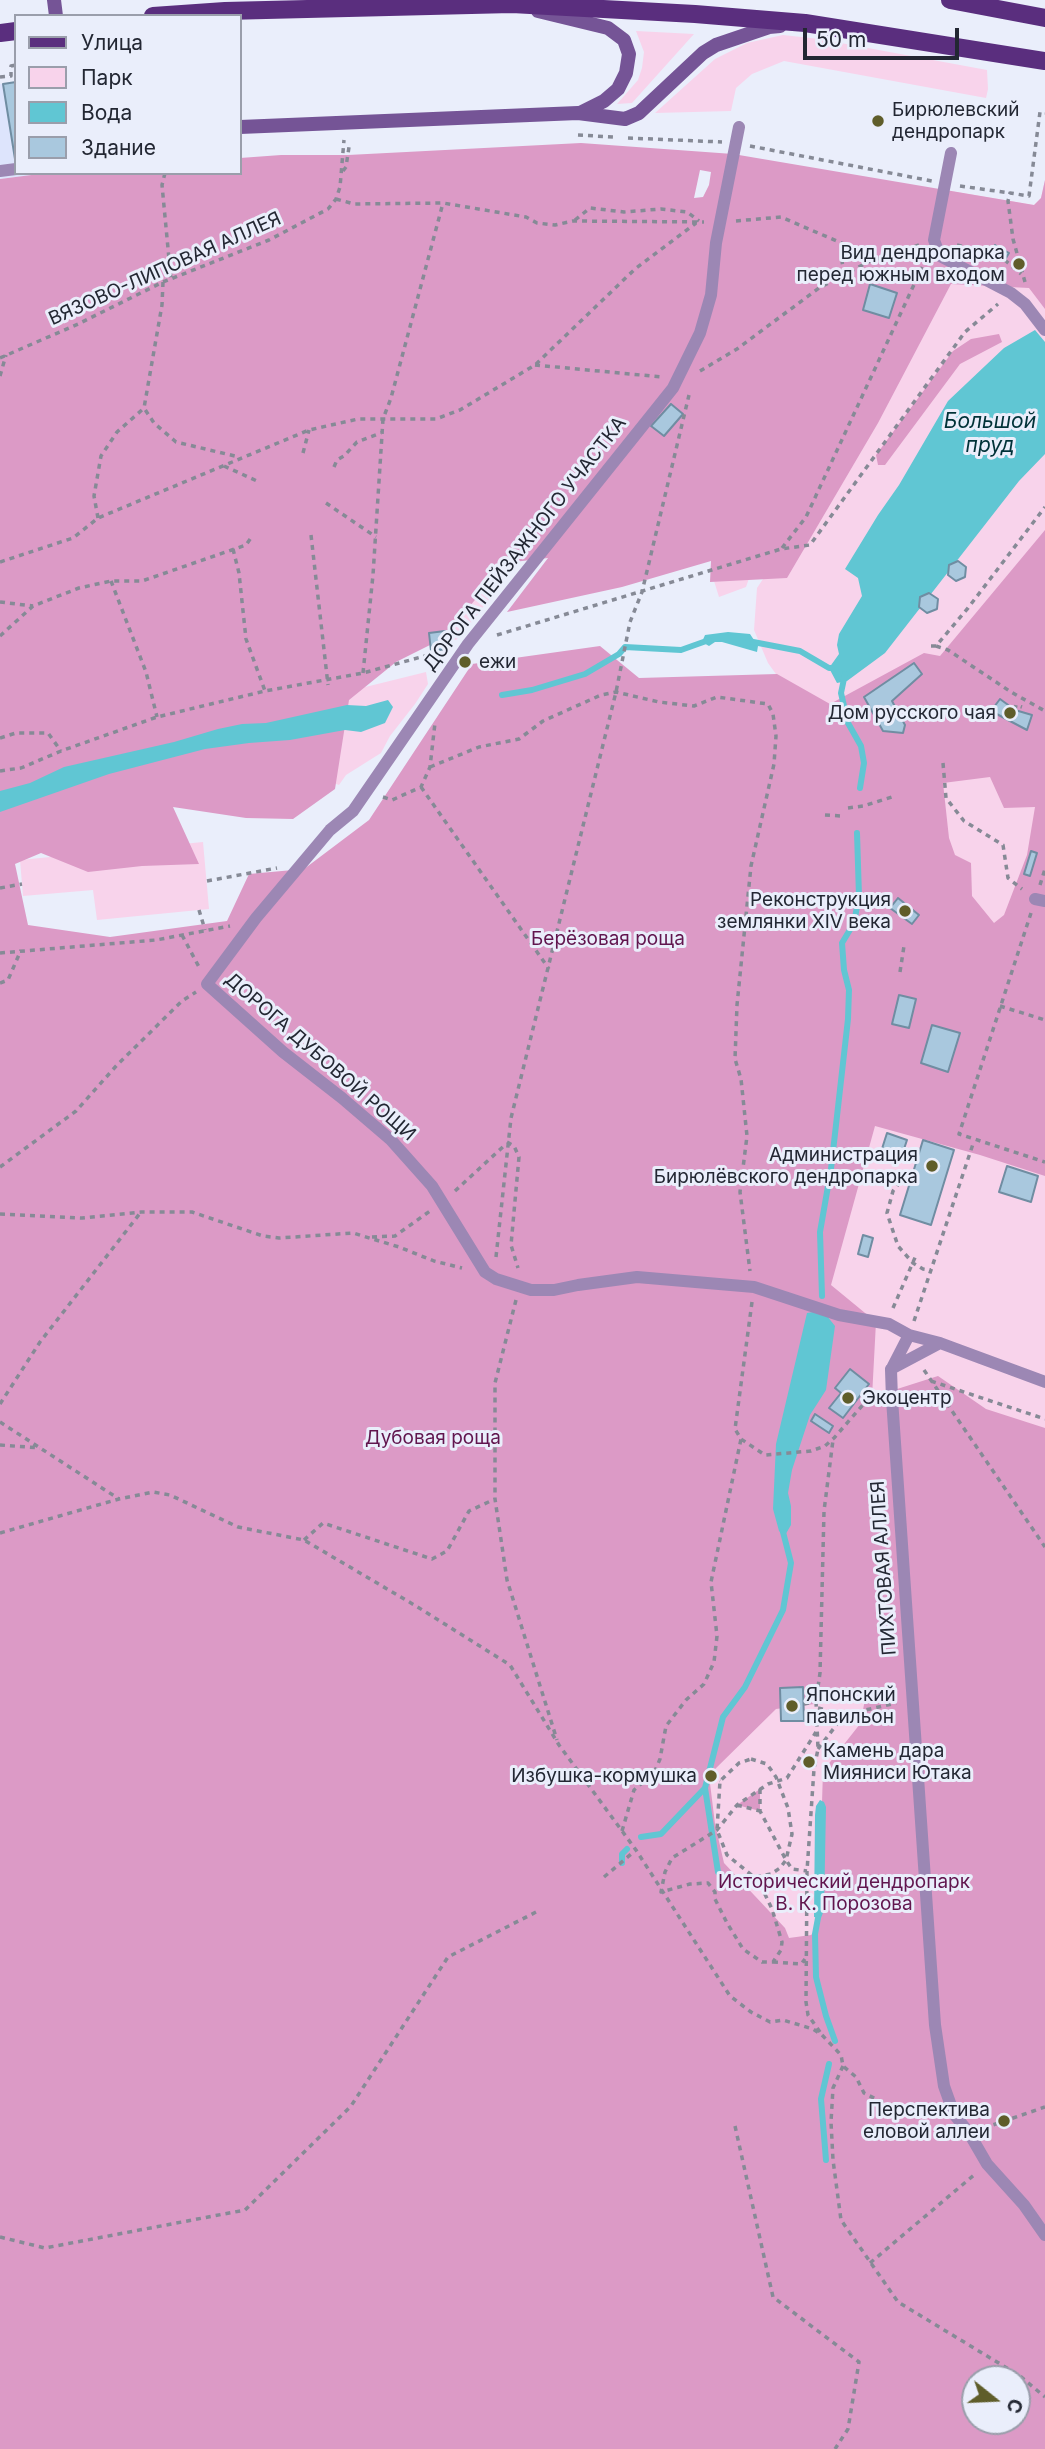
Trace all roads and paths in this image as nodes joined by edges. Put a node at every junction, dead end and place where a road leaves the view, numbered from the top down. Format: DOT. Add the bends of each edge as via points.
graph roads {
  1 [pos="950,0"];
  2 [pos="512,4"];
  3 [pos="182,14"];
  4 [pos="1045,18"];
  5 [pos="805,23"];
  6 [pos="1045,61"];
  7 [pos="14,65"];
  8 [pos="0,77"];
  9 [pos="579,113"];
  10 [pos="1045,113"];
  11 [pos="344,124"];
  12 [pos="242,127"];
  13 [pos="739,127"];
  14 [pos="578,135"];
  15 [pos="735,143"];
  16 [pos="349,147"];
  17 [pos="951,153"];
  18 [pos="341,173"];
  19 [pos="164,175"];
  20 [pos="946,184"];
  21 [pos="1010,193"];
  22 [pos="336,199"];
  23 [pos="443,202"];
  24 [pos="573,221"];
  25 [pos="698,222"];
  26 [pos="719,222"];
  27 [pos="934,240"];
  28 [pos="846,245"];
  29 [pos="868,262"];
  30 [pos="1021,274"];
  31 [pos="844,275"];
  32 [pos="171,280"];
  33 [pos="163,282"];
  34 [pos="1029,287"];
  35 [pos="1011,293"];
  36 [pos="1045,330"];
  37 [pos="697,338"];
  38 [pos="6,355"];
  39 [pos="0,358"];
  40 [pos="535,365"];
  41 [pos="0,376"];
  42 [pos="676,380"];
  43 [pos="691,387"];
  44 [pos="144,408"];
  45 [pos="383,419"];
  46 [pos="309,429"];
  47 [pos="381,433"];
  48 [pos="303,453"];
  49 [pos="240,457"];
  50 [pos="223,466"];
  51 [pos="334,467"];
  52 [pos="257,481"];
  53 [pos="326,503"];
  54 [pos="1045,507"];
  55 [pos="98,518"];
  56 [pos="253,535"];
  57 [pos="311,535"];
  58 [pos="376,537"];
  59 [pos="233,549"];
  60 [pos="782,549"];
  61 [pos="0,562"];
  62 [pos="111,581"];
  63 [pos="642,592"];
  64 [pos="0,601"];
  65 [pos="33,606"];
  66 [pos="0,636"];
  67 [pos="468,644"];
  68 [pos="363,673"];
  69 [pos="328,679"];
  70 [pos="328,685"];
  71 [pos="265,691"];
  72 [pos="435,692"];
  73 [pos="616,692"];
  74 [pos="1022,707"];
  75 [pos="1015,710"];
  76 [pos="1045,711"];
  77 [pos="157,717"];
  78 [pos="0,738"];
  79 [pos="61,751"];
  80 [pos="943,763"];
  81 [pos="430,767"];
  82 [pos="0,771"];
  83 [pos="421,788"];
  84 [pos="368,791"];
  85 [pos="895,796"];
  86 [pos="848,808"];
  87 [pos="825,815"];
  88 [pos="842,816"];
  89 [pos="303,863"];
  90 [pos="206,881"];
  91 [pos="22,884"];
  92 [pos="0,888"];
  93 [pos="1040,900"];
  94 [pos="199,910"];
  95 [pos="256,918"];
  96 [pos="205,930"];
  97 [pos="182,934"];
  98 [pos="904,946"];
  99 [pos="21,950"];
  100 [pos="0,953"];
  101 [pos="549,969"];
  102 [pos="900,972"];
  103 [pos="0,984"];
  104 [pos="207,984"];
  105 [pos="1000,1006"];
  106 [pos="1045,1020"];
  107 [pos="974,1141"];
  108 [pos="507,1142"];
  109 [pos="1045,1162"];
  110 [pos="0,1167"];
  111 [pos="910,1184"];
  112 [pos="442,1202"];
  113 [pos="141,1212"];
  114 [pos="0,1214"];
  115 [pos="370,1237"];
  116 [pos="917,1253"];
  117 [pos="913,1263"];
  118 [pos="931,1270"];
  119 [pos="491,1275"];
  120 [pos="519,1287"];
  121 [pos="754,1287"];
  122 [pos="918,1310"];
  123 [pos="889,1324"];
  124 [pos="909,1335"];
  125 [pos="940,1343"];
  126 [pos="891,1370"];
  127 [pos="923,1370"];
  128 [pos="930,1381"];
  129 [pos="1045,1382"];
  130 [pos="0,1404"];
  131 [pos="1045,1419"];
  132 [pos="0,1422"];
  133 [pos="741,1438"];
  134 [pos="834,1438"];
  135 [pos="0,1445"];
  136 [pos="41,1448"];
  137 [pos="119,1499"];
  138 [pos="495,1499"];
  139 [pos="0,1533"];
  140 [pos="304,1540"];
  141 [pos="1045,1548"];
  142 [pos="912,1699"];
  143 [pos="816,1702"];
  144 [pos="804,1704"];
  145 [pos="818,1708"];
  146 [pos="844,1715"];
  147 [pos="817,1731"];
  148 [pos="559,1745"];
  149 [pos="818,1749"];
  150 [pos="710,1776"];
  151 [pos="720,1781"];
  152 [pos="779,1782"];
  153 [pos="760,1789"];
  154 [pos="737,1805"];
  155 [pos="761,1811"];
  156 [pos="622,1831"];
  157 [pos="716,1831"];
  158 [pos="636,1850"];
  159 [pos="786,1860"];
  160 [pos="807,1871"];
  161 [pos="604,1877"];
  162 [pos="754,1877"];
  163 [pos="661,1892"];
  164 [pos="540,1910"];
  165 [pos="806,1958"];
  166 [pos="773,1962"];
  167 [pos="822,2035"];
  168 [pos="843,2066"];
  169 [pos="1045,2107"];
  170 [pos="939,2110"];
  171 [pos="735,2126"];
  172 [pos="969,2133"];
  173 [pos="987,2164"];
  174 [pos="1045,2235"];
  175 [pos="0,2237"];
  176 [pos="870,2263"];
  177 [pos="1045,2397"];
  178 [pos="835,2449"];
  1 -- 4 [label="main road"];
  2 -- 3 [label="main road"];
  2 -- 5 [label="main road"];
  2 -- 9 [label="street" via="608,28 624,40 629,54 618,89"];
  5 -- 6 [label="main road"];
  5 -- 9 [label="street" via="769,27 716,45 639,113 625,119"];
  7 -- 8 [label="path" via="11,76"];
  9 -- 11 [label="street"];
  10 -- 21 [label="path" via="1040,112 1029,195"];
  11 -- 12 [label="street"];
  11 -- 18 [label="path"];
  13 -- 15 [label="lane, ДОРОГА ПЕЙЗАЖНОГО УЧАСТКА"];
  14 -- 15 [label="path"];
  15 -- 20 [label="path"];
  15 -- 26 [label="lane, ДОРОГА ПЕЙЗАЖНОГО УЧАСТКА"];
  16 -- 18 [label="path"];
  17 -- 20 [label="lane"];
  18 -- 22 [label="path"];
  19 -- 32 [label="path"];
  20 -- 21 [label="path"];
  20 -- 27 [label="lane"];
  21 -- 30 [label="path" via="1009,216"];
  22 -- 23 [label="path" via="354,204"];
  22 -- 32 [label="path, ВЯЗОВО-ЛИПОВАЯ АЛЛЕЯ" via="328,209 269,240"];
  23 -- 24 [label="path" via="537,223"];
  23 -- 45 [label="path"];
  24 -- 25 [label="path"];
  24 -- 25 [label="path" via="590,208 687,212"];
  25 -- 40 [label="path" via="635,269"];
  26 -- 28 [label="path" via="781,217"];
  26 -- 37 [label="lane, ДОРОГА ПЕЙЗАЖНОГО УЧАСТКА" via="711,295"];
  27 -- 29 [label="path"];
  27 -- 30 [label="path" via="987,252"];
  27 -- 35 [label="lane" via="940,256"];
  27 -- 60 [label="path" via="806,517"];
  28 -- 29 [label="path" via="858,259"];
  28 -- 31 [label="path"];
  29 -- 31 [label="path"];
  30 -- 34 [label="path"];
  31 -- 37 [label="path" via="694,374"];
  32 -- 33 [label="path, ВЯЗОВО-ЛИПОВАЯ АЛЛЕЯ"];
  33 -- 38 [label="path, ВЯЗОВО-ЛИПОВАЯ АЛЛЕЯ"];
  33 -- 44 [label="path"];
  35 -- 36 [label="lane"];
  35 -- 60 [label="path" via="965,332 810,545"];
  37 -- 42 [label="lane, ДОРОГА ПЕЙЗАЖНОГО УЧАСТКА"];
  38 -- 39 [label="path, ВЯЗОВО-ЛИПОВАЯ АЛЛЕЯ"];
  38 -- 41 [label="path"];
  40 -- 42 [label="path"];
  40 -- 45 [label="path" via="460,410 436,419"];
  42 -- 67 [label="lane, ДОРОГА ПЕЙЗАЖНОГО УЧАСТКА"];
  43 -- 63 [label="path"];
  44 -- 49 [label="path" via="176,442"];
  44 -- 55 [label="path" via="117,432 101,456 94,496"];
  45 -- 46 [label="path"];
  45 -- 47 [label="path"];
  46 -- 48 [label="path"];
  46 -- 49 [label="path"];
  47 -- 51 [label="path" via="357,442"];
  47 -- 58 [label="path"];
  49 -- 50 [label="path"];
  50 -- 52 [label="path"];
  50 -- 55 [label="path"];
  53 -- 58 [label="path"];
  54 -- 76 [label="path" via="934,646 948,650"];
  55 -- 61 [label="path" via="73,538"];
  56 -- 59 [label="path" via="246,545"];
  57 -- 69 [label="path"];
  58 -- 68 [label="path"];
  59 -- 62 [label="path" via="142,581"];
  59 -- 71 [label="path" via="246,639"];
  60 -- 63 [label="path"];
  62 -- 65 [label="path"];
  62 -- 77 [label="path" via="146,672"];
  63 -- 67 [label="path"];
  63 -- 73 [label="path" via="630,622"];
  64 -- 65 [label="path"];
  65 -- 66 [label="path"];
  67 -- 68 [label="path"];
  67 -- 72 [label="lane, ДОРОГА ПЕЙЗАЖНОГО УЧАСТКА"];
  68 -- 69 [label="path"];
  69 -- 70 [label="path"];
  69 -- 71 [label="path"];
  71 -- 77 [label="path"];
  72 -- 81 [label="path"];
  72 -- 84 [label="lane, ДОРОГА ПЕЙЗАЖНОГО УЧАСТКА"];
  73 -- 81 [label="path" via="544,721 519,739 479,747"];
  73 -- 101 [label="path"];
  73 -- 121 [label="path" via="694,706 717,698 768,704 774,714 774,764 751,866 735,1059 747,1136 740,1192"];
  74 -- 75 [label="path" via="1016,705"];
  77 -- 79 [label="path"];
  78 -- 79 [label="path" via="48,733"];
  79 -- 82 [label="path" via="21,768"];
  80 -- 93 [label="path" via="946,798 964,821 1003,845 1008,878"];
  81 -- 83 [label="path"];
  83 -- 84 [label="path" via="392,800"];
  83 -- 101 [label="path"];
  84 -- 89 [label="lane, ДОРОГА ПЕЙЗАЖНОГО УЧАСТКА"];
  85 -- 86 [label="path"];
  87 -- 88 [label="path"];
  89 -- 90 [label="path"];
  89 -- 95 [label="lane, ДОРОГА ПЕЙЗАЖНОГО УЧАСТКА"];
  91 -- 92 [label="path"];
  93 -- 105 [label="path"];
  94 -- 96 [label="path"];
  95 -- 96 [label="path"];
  95 -- 104 [label="lane, ДОРОГА ПЕЙЗАЖНОГО УЧАСТКА"];
  96 -- 97 [label="path"];
  97 -- 99 [label="path"];
  97 -- 104 [label="path, ДОРОГА ДУБОВОЙ РОЩИ"];
  98 -- 102 [label="path"];
  99 -- 100 [label="path"];
  99 -- 103 [label="path" via="8,979"];
  101 -- 108 [label="path"];
  104 -- 110 [label="path" via="182,1001 76,1111"];
  104 -- 112 [label="lane, ДОРОГА ДУБОВОЙ РОЩИ" via="391,1140"];
  105 -- 106 [label="path"];
  105 -- 107 [label="path" via="959,1134"];
  107 -- 109 [label="path"];
  107 -- 118 [label="path"];
  108 -- 112 [label="path"];
  108 -- 119 [label="path"];
  108 -- 120 [label="path" via="519,1157 511,1245"];
  111 -- 117 [label="path" via="900,1182 887,1213 898,1246"];
  112 -- 115 [label="path" via="396,1236"];
  112 -- 119 [label="lane, ДОРОГА ДУБОВОЙ РОЩИ"];
  113 -- 114 [label="path" via="82,1218"];
  113 -- 115 [label="path" via="192,1212 279,1238 353,1233"];
  113 -- 130 [label="path" via="40,1342"];
  115 -- 119 [label="path"];
  116 -- 117 [label="path"];
  117 -- 118 [label="path"];
  117 -- 123 [label="path"];
  118 -- 122 [label="path"];
  119 -- 120 [label="lane"];
  120 -- 121 [label="lane" via="554,1290 637,1277"];
  120 -- 138 [label="path" via="495,1383"];
  121 -- 123 [label="lane" via="839,1315"];
  121 -- 133 [label="path" via="735,1429"];
  123 -- 124 [label="lane"];
  124 -- 125 [label="lane"];
  124 -- 126 [label="lane"];
  125 -- 126 [label="lane"];
  125 -- 129 [label="lane"];
  126 -- 134 [label="path"];
  126 -- 142 [label="lane, ПИХТОВАЯ АЛЛЕЯ"];
  127 -- 128 [label="path"];
  128 -- 131 [label="path"];
  128 -- 141 [label="path"];
  132 -- 136 [label="path"];
  133 -- 134 [label="path" via="765,1455 811,1451"];
  133 -- 156 [label="path" via="711,1582 714,1662 704,1684 666,1726 660,1759 654,1773 634,1790"];
  134 -- 143 [label="path" via="824,1511"];
  135 -- 136 [label="path"];
  136 -- 137 [label="path"];
  137 -- 139 [label="path"];
  137 -- 140 [label="path" via="153,1492 170,1495 238,1527"];
  138 -- 140 [label="path" via="469,1511 447,1551 432,1559 323,1523"];
  138 -- 148 [label="path" via="507,1580"];
  140 -- 148 [label="path" via="510,1665"];
  142 -- 146 [label="path"];
  142 -- 172 [label="lane, ПИХТОВАЯ АЛЛЕЯ" via="935,2025 944,2086 954,2114"];
  143 -- 144 [label="path"];
  143 -- 145 [label="path"];
  145 -- 146 [label="path"];
  145 -- 147 [label="path"];
  146 -- 149 [label="path"];
  147 -- 149 [label="path"];
  147 -- 152 [label="path" via="787,1778"];
  148 -- 156 [label="path"];
  149 -- 160 [label="path"];
  150 -- 151 [label="path"];
  151 -- 152 [label="path" via="739,1763 751,1759 767,1764"];
  151 -- 157 [label="path"];
  152 -- 153 [label="path"];
  152 -- 159 [label="path" via="792,1834"];
  153 -- 154 [label="path"];
  153 -- 155 [label="path"];
  154 -- 155 [label="path"];
  154 -- 157 [label="path"];
  155 -- 159 [label="path"];
  156 -- 158 [label="path"];
  157 -- 162 [label="path" via="727,1854"];
  157 -- 163 [label="path" via="672,1858"];
  158 -- 161 [label="path"];
  158 -- 163 [label="path"];
  159 -- 160 [label="path" via="792,1869"];
  159 -- 162 [label="path" via="771,1874"];
  160 -- 165 [label="path"];
  162 -- 166 [label="path" via="772,1909 782,1942"];
  163 -- 166 [label="path" via="708,1883 743,1949 762,1962"];
  163 -- 167 [label="path" via="730,1996 769,2022 783,2020"];
  164 -- 175 [label="path" via="447,1957 351,2106 245,2210 45,2248"];
  165 -- 166 [label="path" via="801,1964"];
  165 -- 167 [label="path" via="808,2015"];
  167 -- 168 [label="path" via="841,2055"];
  168 -- 170 [label="path" via="856,2077 864,2093 886,2104"];
  168 -- 176 [label="path" via="833,2088 833,2160 841,2220"];
  169 -- 172 [label="path"];
  171 -- 178 [label="path" via="773,2297 859,2362 848,2429"];
  172 -- 173 [label="lane, ПИХТОВАЯ АЛЛЕЯ"];
  173 -- 174 [label="lane, ПИХТОВАЯ АЛЛЕЯ"];
  173 -- 176 [label="path"];
  176 -- 177 [label="path" via="898,2302 1020,2376"];
}
